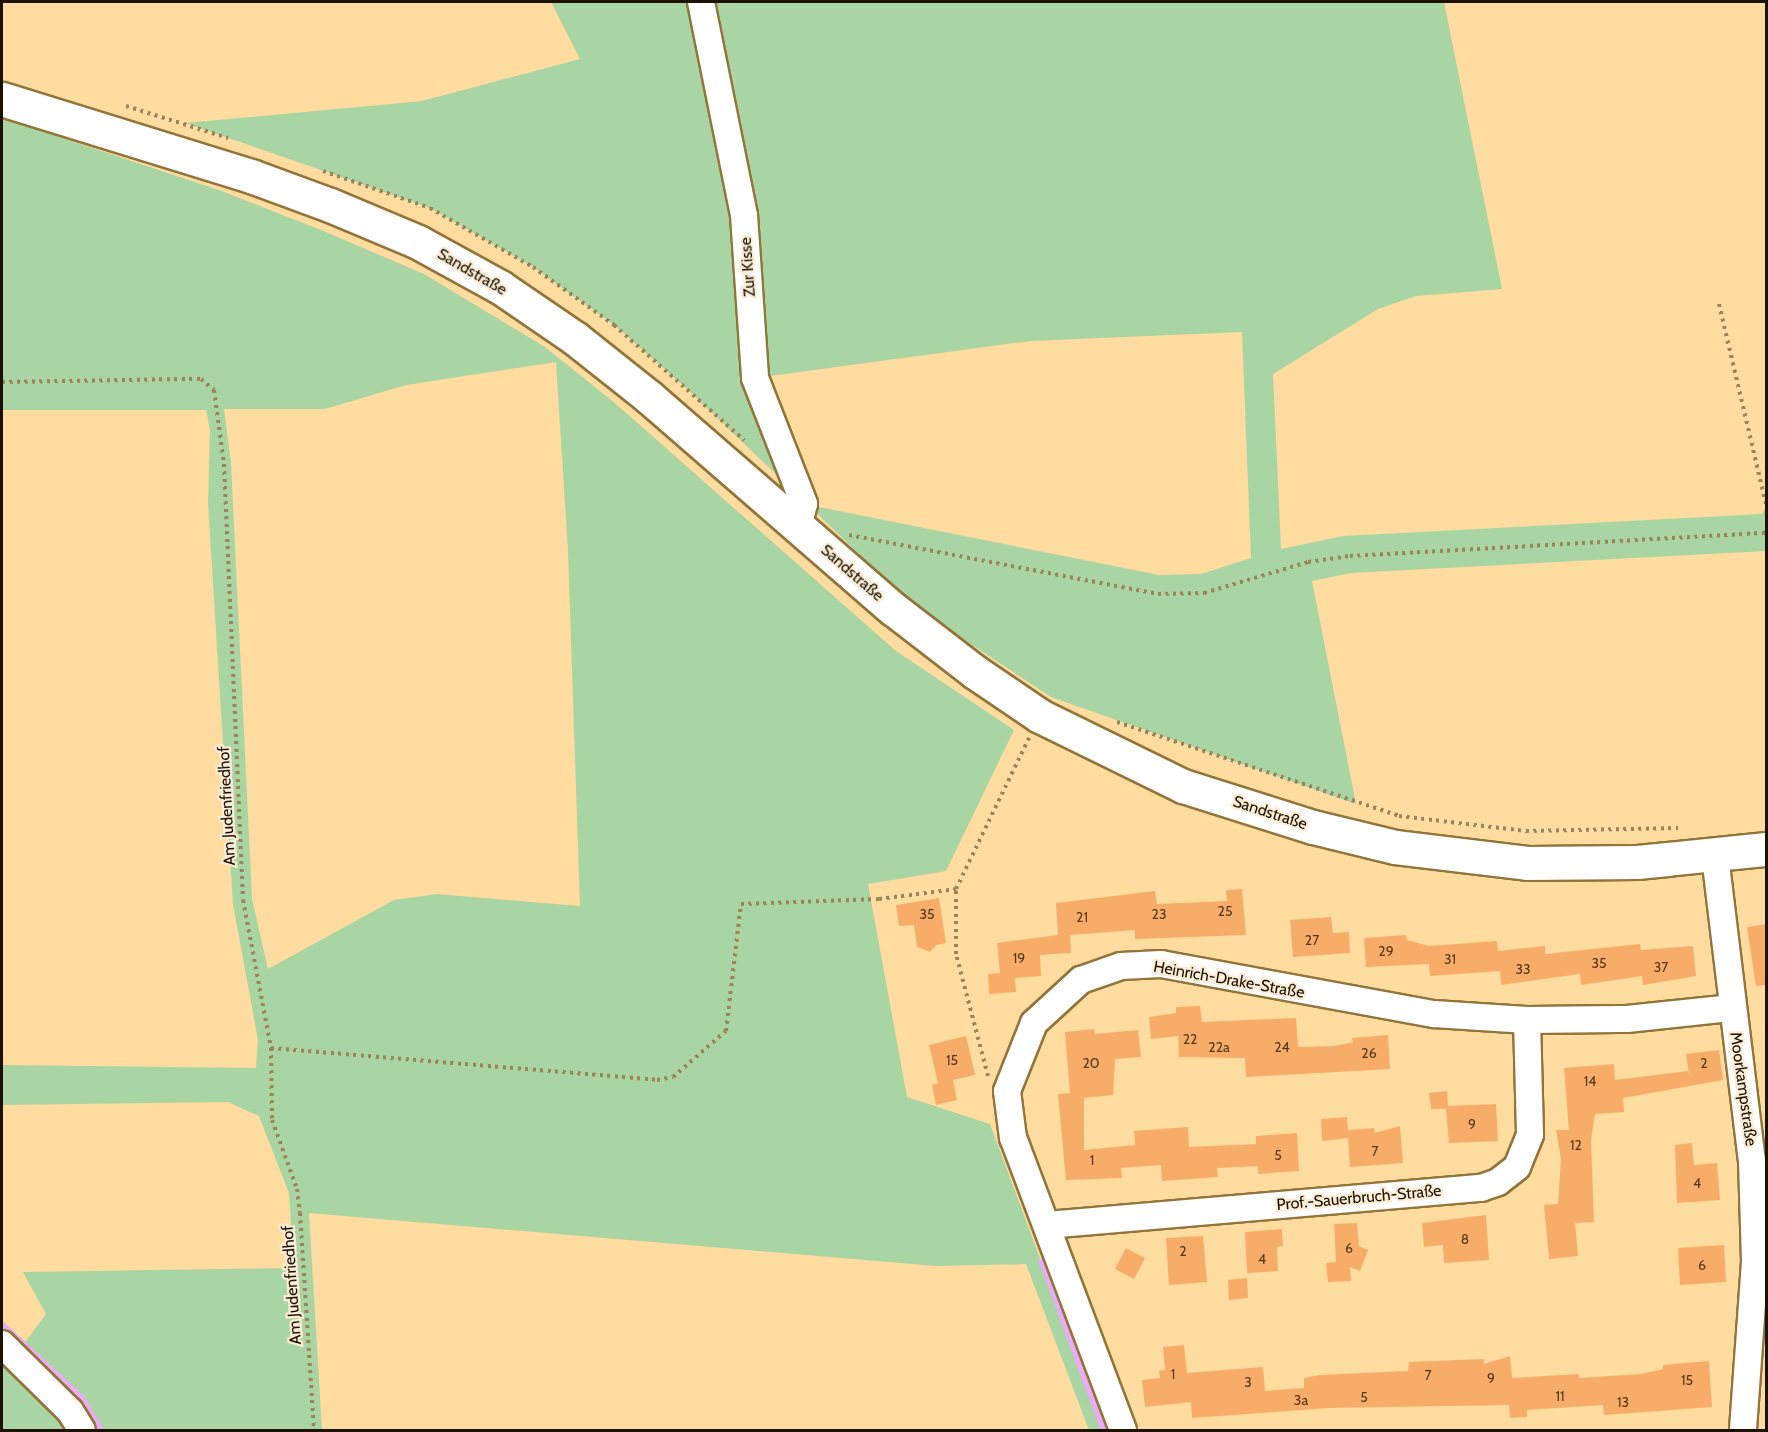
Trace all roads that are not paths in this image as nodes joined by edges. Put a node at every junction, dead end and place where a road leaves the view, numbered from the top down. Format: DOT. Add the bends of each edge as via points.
graph roads {
  1 [pos="701,2"];
  2 [pos="2,99"];
  3 [pos="798,526"];
  4 [pos="1767,849"];
  5 [pos="1715,856"];
  6 [pos="1732,1008"];
  7 [pos="1527,1020"];
  8 [pos="1759,1154"];
  9 [pos="1047,1225"];
  10 [pos="2,1344"];
  11 [pos="81,1431"];
  12 [pos="1123,1431"];
  13 [pos="1743,1431"];
  1 -- 3 [label="street, Zur Kisse" via="744,215 755,378 804,504"];
  2 -- 3 [label="main road, Sandstraße" via="251,176 418,242 500,288 576,339"];
  3 -- 5 [label="main road, Sandstraße" via="892,608 1040,716 1183,786 1314,827 1395,847 1527,863"];
  4 -- 5 [label="main road, Sandstraße"];
  5 -- 6 [label="street, Moorkampstraße"];
  6 -- 7 [label="street, Heinrich-Drake-Straße" via="1627,1019"];
  6 -- 8 [label="street, Moorkampstraße"];
  7 -- 9 [label="street, Prof.-Sauerbruch-Straße" via="1530,1134 1517,1167 1498,1182 1481,1188"];
  7 -- 9 [label="street, Heinrich-Drake-Straße" via="1423,1012 1161,964 1121,966 1081,980 1053,1001 1034,1023 1007,1091 1013,1138"];
  8 -- 13 [label="street, Moorkampstraße"];
  9 -- 12 [label="street, Heinrich-Drake-Straße"];
  10 -- 11 [label="street" via="70,1411"];
}
